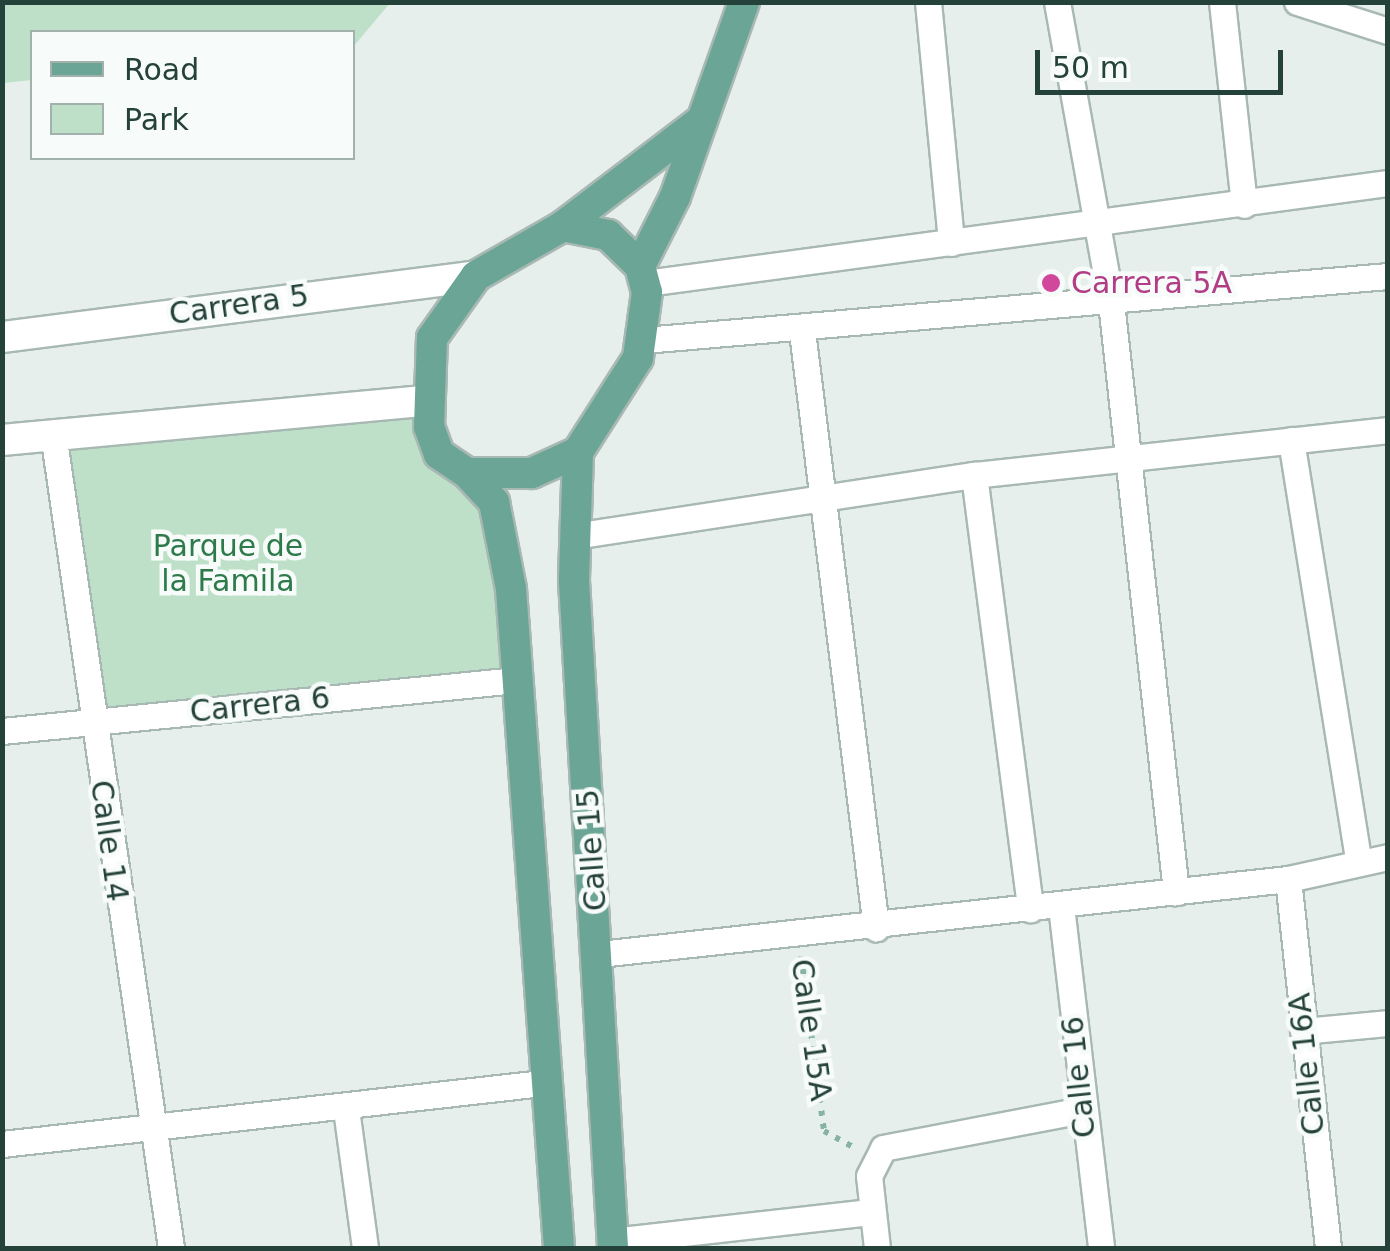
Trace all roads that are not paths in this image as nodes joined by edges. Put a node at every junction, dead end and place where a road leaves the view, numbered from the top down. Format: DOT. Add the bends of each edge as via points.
graph roads {
  1 [pos="744,2"];
  2 [pos="928,2"];
  3 [pos="1057,2"];
  4 [pos="1222,2"];
  5 [pos="1296,2"];
  6 [pos="1388,31"];
  7 [pos="702,120"];
  8 [pos="1388,183"];
  9 [pos="1244,205"];
  10 [pos="1092,225"];
  11 [pos="563,226"];
  12 [pos="951,243"];
  13 [pos="643,274"];
  14 [pos="476,276"];
  15 [pos="1388,276"];
  16 [pos="1111,302"];
  17 [pos="802,331"];
  18 [pos="2,337"];
  19 [pos="644,340"];
  20 [pos="424,401"];
  21 [pos="1388,430"];
  22 [pos="53,433"];
  23 [pos="2,440"];
  24 [pos="1291,440"];
  25 [pos="578,452"];
  26 [pos="1130,458"];
  27 [pos="468,473"];
  28 [pos="974,476"];
  29 [pos="820,497"];
  30 [pos="574,536"];
  31 [pos="517,680"];
  32 [pos="92,721"];
  33 [pos="2,731"];
  34 [pos="1388,857"];
  35 [pos="1359,862"];
  36 [pos="1288,879"];
  37 [pos="1176,892"];
  38 [pos="1061,906"];
  39 [pos="1030,908"];
  40 [pos="876,928"];
  41 [pos="599,954"];
  42 [pos="1388,1023"];
  43 [pos="1303,1032"];
  44 [pos="542,1084"];
  45 [pos="346,1108"];
  46 [pos="1082,1110"];
  47 [pos="150,1128"];
  48 [pos="2,1144"];
  49 [pos="872,1212"];
  50 [pos="613,1245"];
  51 [pos="171,1248"];
  52 [pos="364,1248"];
  53 [pos="559,1248"];
  54 [pos="877,1248"];
  55 [pos="1101,1248"];
  56 [pos="1328,1248"];
  1 -- 7 [label="main road"];
  2 -- 12 [label="street"];
  3 -- 10 [label="street"];
  4 -- 9 [label="street"];
  5 -- 6 [label="street"];
  7 -- 11 [label="main road"];
  7 -- 13 [label="main road"];
  8 -- 9 [label="street"];
  9 -- 10 [label="street"];
  10 -- 12 [label="street"];
  10 -- 16 [label="street"];
  11 -- 13 [label="main road" via="608,236"];
  11 -- 14 [label="main road"];
  12 -- 13 [label="street"];
  13 -- 19 [label="main road"];
  14 -- 18 [label="main road, Carrera 5"];
  14 -- 20 [label="main road" via="432,338"];
  15 -- 16 [label="street"];
  16 -- 17 [label="street"];
  16 -- 26 [label="street"];
  17 -- 19 [label="street"];
  17 -- 29 [label="street"];
  19 -- 25 [label="main road" via="626,386"];
  20 -- 22 [label="main road"];
  20 -- 27 [label="main road" via="439,454"];
  21 -- 24 [label="street"];
  22 -- 23 [label="main road"];
  22 -- 32 [label="street, Calle 14"];
  24 -- 26 [label="street"];
  24 -- 35 [label="street"];
  25 -- 27 [label="main road" via="532,473"];
  25 -- 30 [label="main road, Calle 15"];
  26 -- 28 [label="street"];
  26 -- 37 [label="street"];
  27 -- 31 [label="main road" via="494,502"];
  28 -- 29 [label="street"];
  28 -- 39 [label="street"];
  29 -- 30 [label="street"];
  29 -- 40 [label="street"];
  30 -- 41 [label="main road, Calle 15"];
  31 -- 32 [label="street, Carrera 6"];
  31 -- 44 [label="main road"];
  32 -- 33 [label="street, Carrera 6"];
  32 -- 47 [label="street, Calle 14"];
  34 -- 35 [label="street"];
  35 -- 36 [label="street"];
  36 -- 37 [label="street"];
  36 -- 43 [label="street, Calle 16A"];
  37 -- 38 [label="street"];
  38 -- 39 [label="street"];
  38 -- 46 [label="street, Calle 16"];
  39 -- 40 [label="street"];
  40 -- 41 [label="street"];
  41 -- 50 [label="main road, Calle 15"];
  42 -- 43 [label="street"];
  43 -- 56 [label="street, Calle 16A"];
  44 -- 45 [label="street"];
  44 -- 53 [label="main road"];
  45 -- 47 [label="street"];
  45 -- 52 [label="street"];
  46 -- 49 [label="street" via="877,1153"];
  46 -- 55 [label="street, Calle 16"];
  47 -- 48 [label="street"];
  47 -- 51 [label="street, Calle 14"];
  49 -- 50 [label="street"];
  49 -- 54 [label="street"];
}
